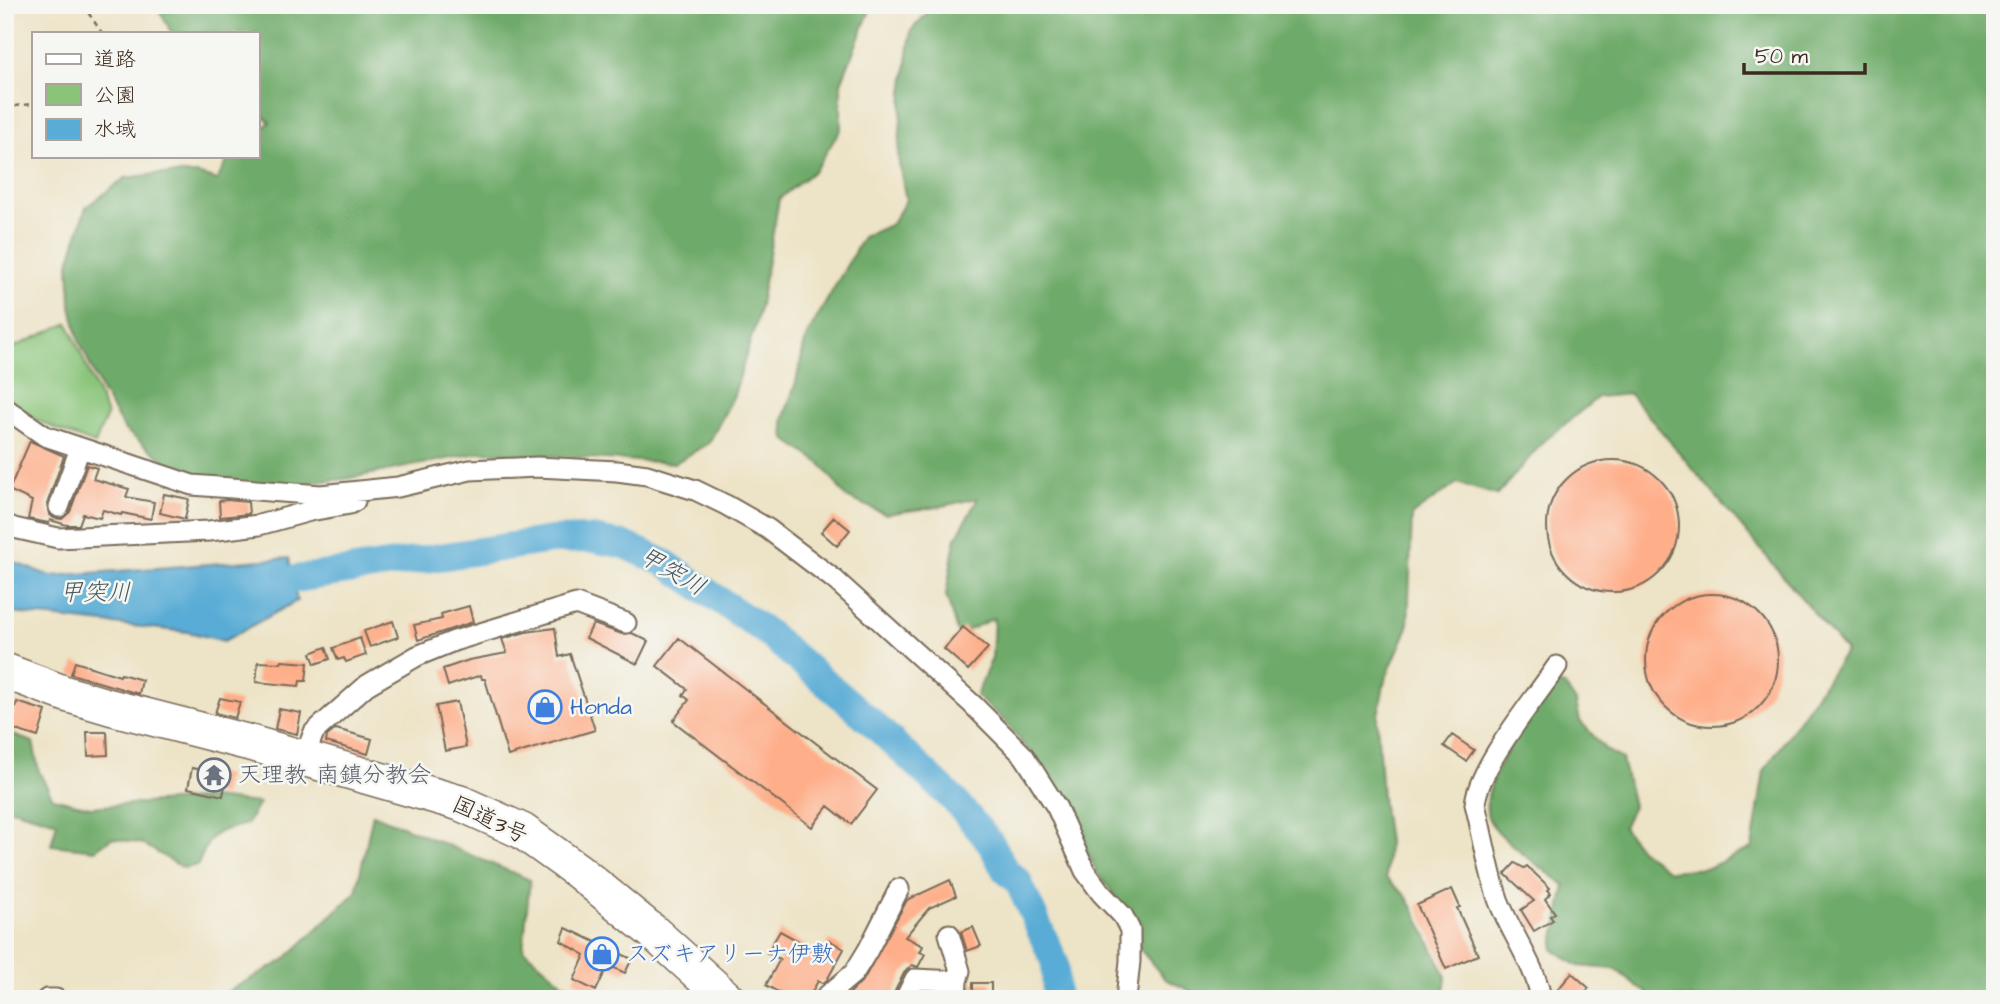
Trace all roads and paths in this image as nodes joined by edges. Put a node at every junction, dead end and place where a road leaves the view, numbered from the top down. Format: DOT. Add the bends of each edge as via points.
graph roads {
  1 [pos="83,5"];
  2 [pos="101,32"];
  3 [pos="32,104"];
  4 [pos="5,107"];
  5 [pos="7,414"];
  6 [pos="80,448"];
  7 [pos="367,492"];
  8 [pos="59,507"];
  9 [pos="5,524"];
  10 [pos="626,623"];
  11 [pos="1557,666"];
  12 [pos="5,671"];
  13 [pos="304,758"];
  14 [pos="899,889"];
  15 [pos="948,934"];
  16 [pos="957,990"];
  17 [pos="47,999"];
  18 [pos="56,999"];
  19 [pos="727,999"];
  20 [pos="822,999"];
  21 [pos="905,999"];
  22 [pos="1126,999"];
  23 [pos="1541,999"];
  1 -- 2 [label="path"];
  3 -- 4 [label="path"];
  5 -- 6 [label="street" via="45,436"];
  6 -- 7 [label="street" via="192,485 321,495"];
  6 -- 8 [label="street"];
  7 -- 9 [label="street" via="350,504 260,525 209,531 58,538"];
  7 -- 22 [label="street" via="470,470 617,471 695,490 768,529 835,580 1024,756 1056,808 1085,871 1130,930"];
  10 -- 13 [label="street" via="576,604 417,656 367,685 314,732"];
  11 -- 23 [label="street" via="1486,769 1475,804 1497,897"];
  12 -- 13 [label="highway, 国道3号" via="110,707"];
  13 -- 19 [label="highway, 国道3号" via="460,803 522,831 653,932"];
  14 -- 20 [label="street" via="854,973"];
  15 -- 16 [label="street" via="960,971"];
  16 -- 21 [label="street" via="915,979"];
  17 -- 18 [label="street"];
}
